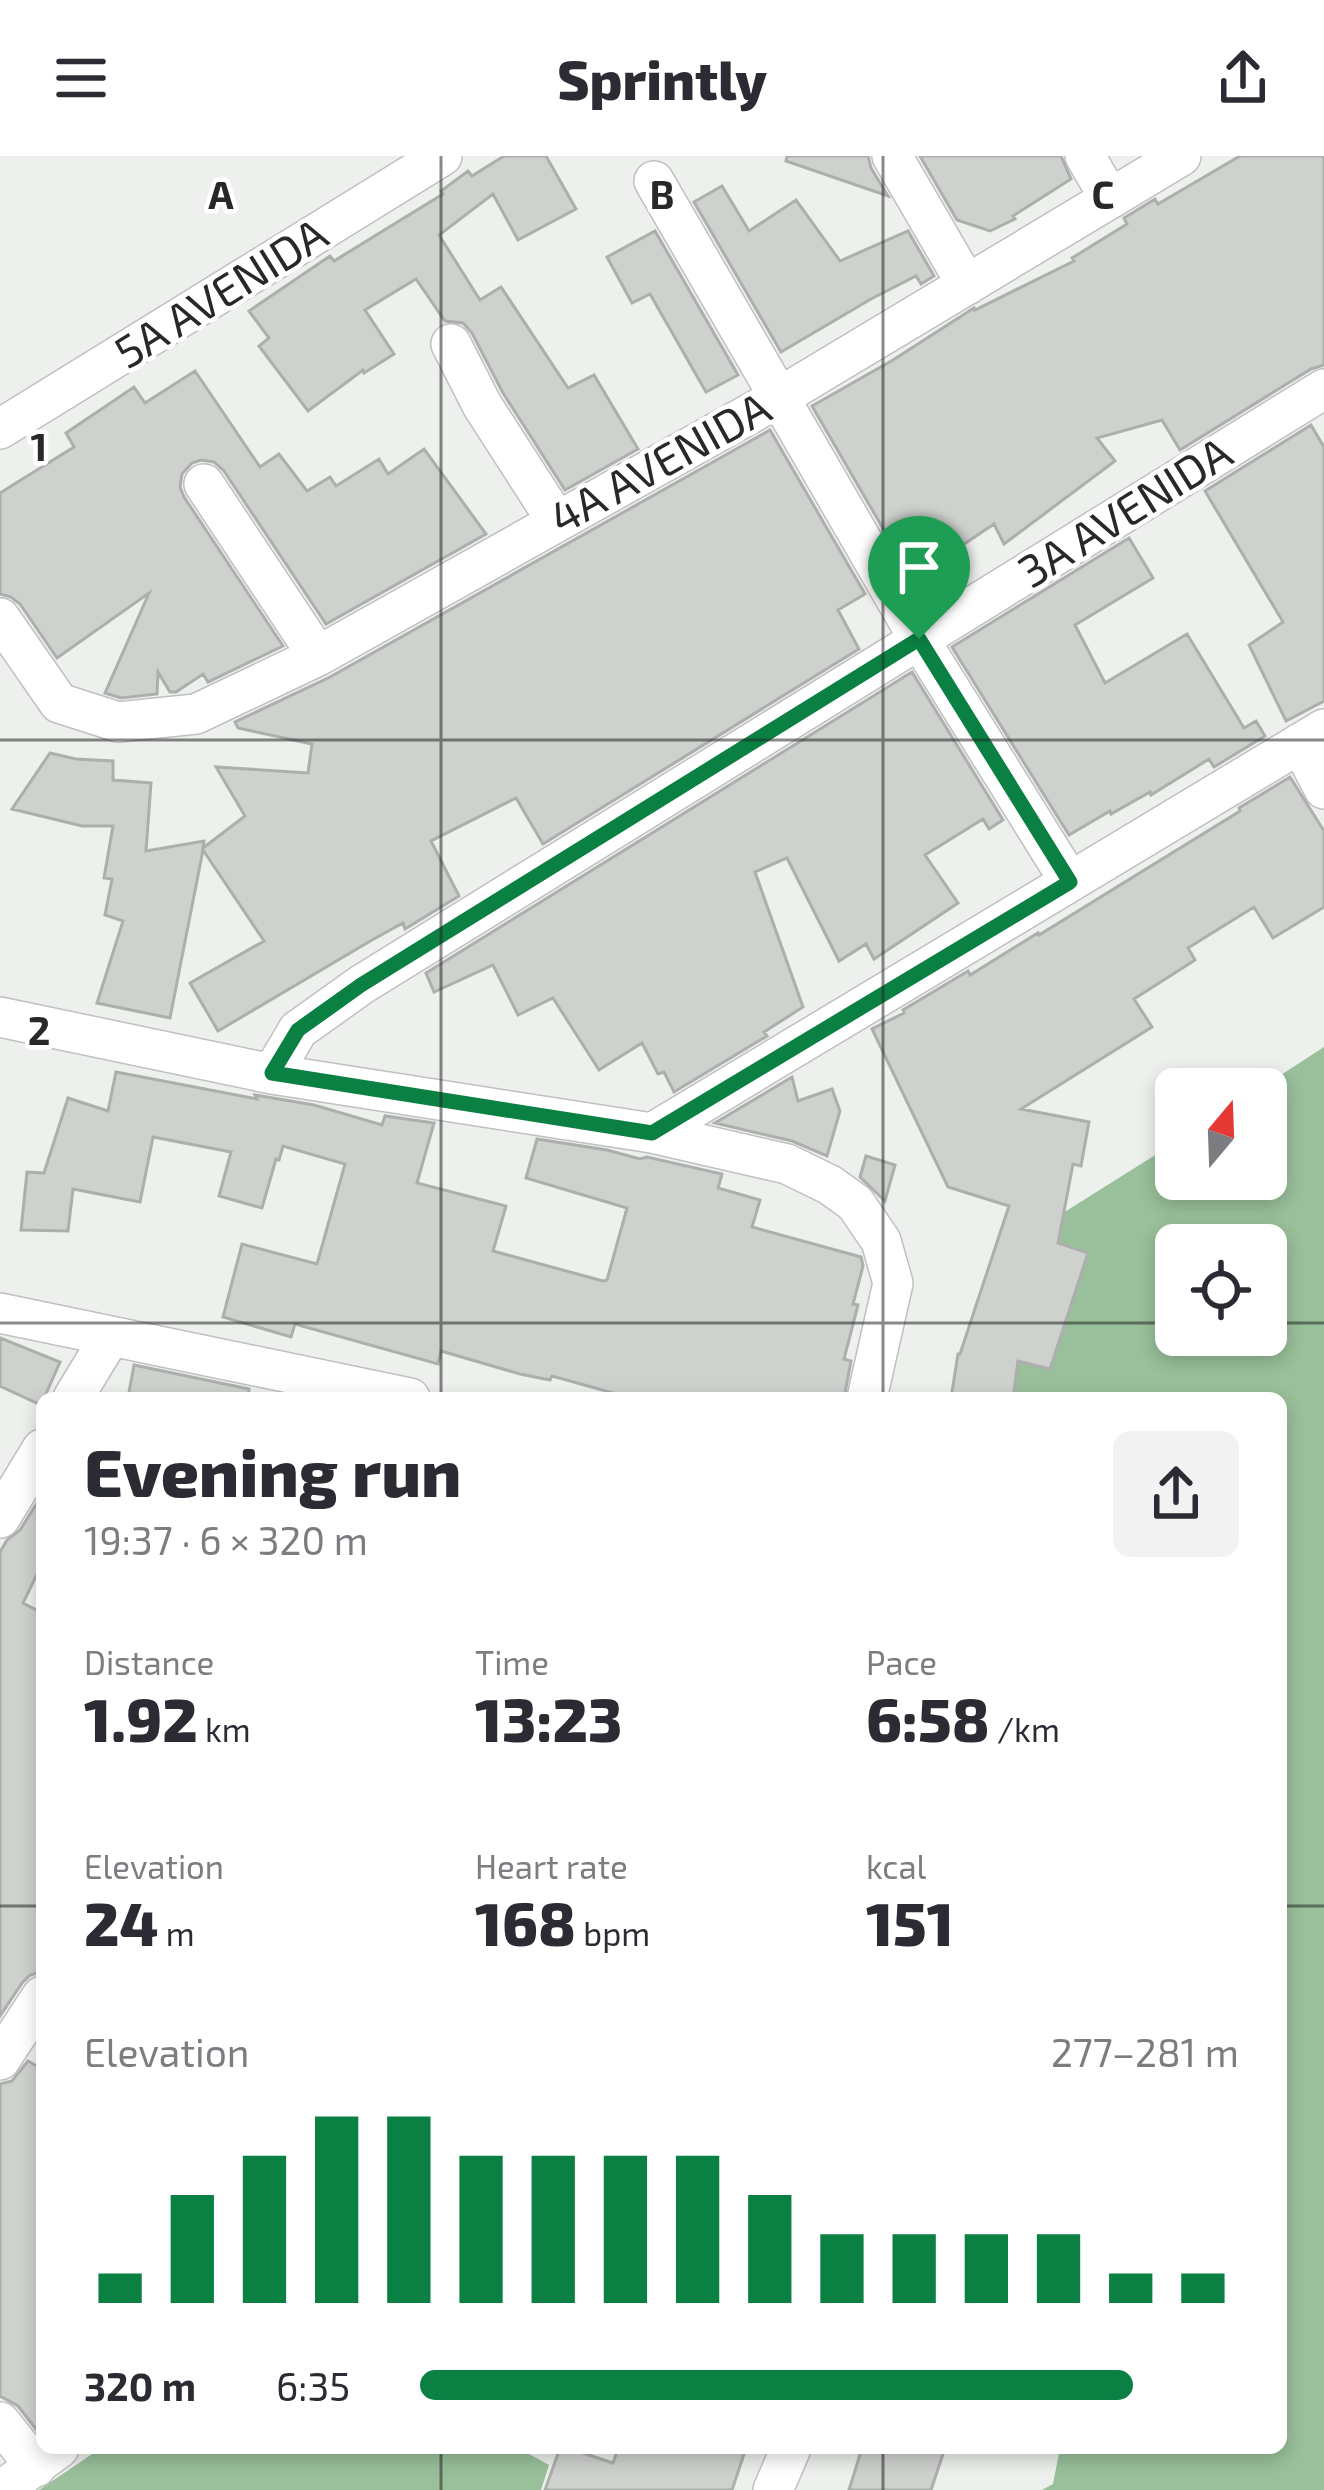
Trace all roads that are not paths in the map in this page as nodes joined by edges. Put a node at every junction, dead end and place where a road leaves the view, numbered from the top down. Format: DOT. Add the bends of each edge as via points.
graph roads {
  1 [pos="442,156"];
  2 [pos="892,156"];
  3 [pos="1085,156"];
  4 [pos="1181,156"];
  5 [pos="654,181"];
  6 [pos="1110,199"];
  7 [pos="967,285"];
  8 [pos="451,344"];
  9 [pos="1324,388"];
  10 [pos="778,398"];
  11 [pos="0,429"];
  12 [pos="204,484"];
  13 [pos="556,520"];
  14 [pos="0,617"];
  15 [pos="919,639"];
  16 [pos="318,656"];
  17 [pos="1312,736"];
  18 [pos="1324,789"];
  19 [pos="1070,882"];
  20 [pos="0,1018"];
  21 [pos="272,1073"];
  22 [pos="652,1133"];
  23 [pos="0,1313"];
  24 [pos="110,1337"];
  25 [pos="77,1392"];
  26 [pos="377,1392"];
  27 [pos="868,1392"];
  28 [pos="36,1459"];
  29 [pos="0,1518"];
  30 [pos="36,2005"];
  31 [pos="0,2060"];
  32 [pos="0,2422"];
  33 [pos="36,2448"];
  34 [pos="788,2454"];
  35 [pos="48,2457"];
  36 [pos="2,2490"];
  37 [pos="773,2490"];
  1 -- 11 [label="street, 5A AVENIDA"];
  2 -- 7 [label="street"];
  3 -- 6 [label="street"];
  4 -- 6 [label="street, 4A AVENIDA"];
  5 -- 10 [label="street"];
  6 -- 7 [label="street, 4A AVENIDA"];
  7 -- 10 [label="street, 4A AVENIDA"];
  8 -- 13 [label="street"];
  9 -- 15 [label="street, 3A AVENIDA"];
  10 -- 13 [label="street, 4A AVENIDA"];
  10 -- 15 [label="street"];
  12 -- 16 [label="street"];
  13 -- 16 [label="street, 4A AVENIDA"];
  14 -- 16 [label="street, 4A AVENIDA" via="59,703 118,722 196,714"];
  15 -- 19 [label="street"];
  15 -- 21 [label="street, 3A AVENIDA" via="361,985 298,1030"];
  17 -- 18 [label="street"];
  17 -- 19 [label="street"];
  19 -- 22 [label="street"];
  20 -- 21 [label="street"];
  21 -- 22 [label="street"];
  22 -- 27 [label="street" via="787,1164 855,1203 881,1241 893,1283"];
  23 -- 24 [label="street"];
  24 -- 25 [label="street"];
  24 -- 26 [label="street"];
  28 -- 29 [label="street"];
  30 -- 31 [label="street"];
  32 -- 33 [label="street"];
  34 -- 37 [label="street"];
  35 -- 36 [label="street"];
}
